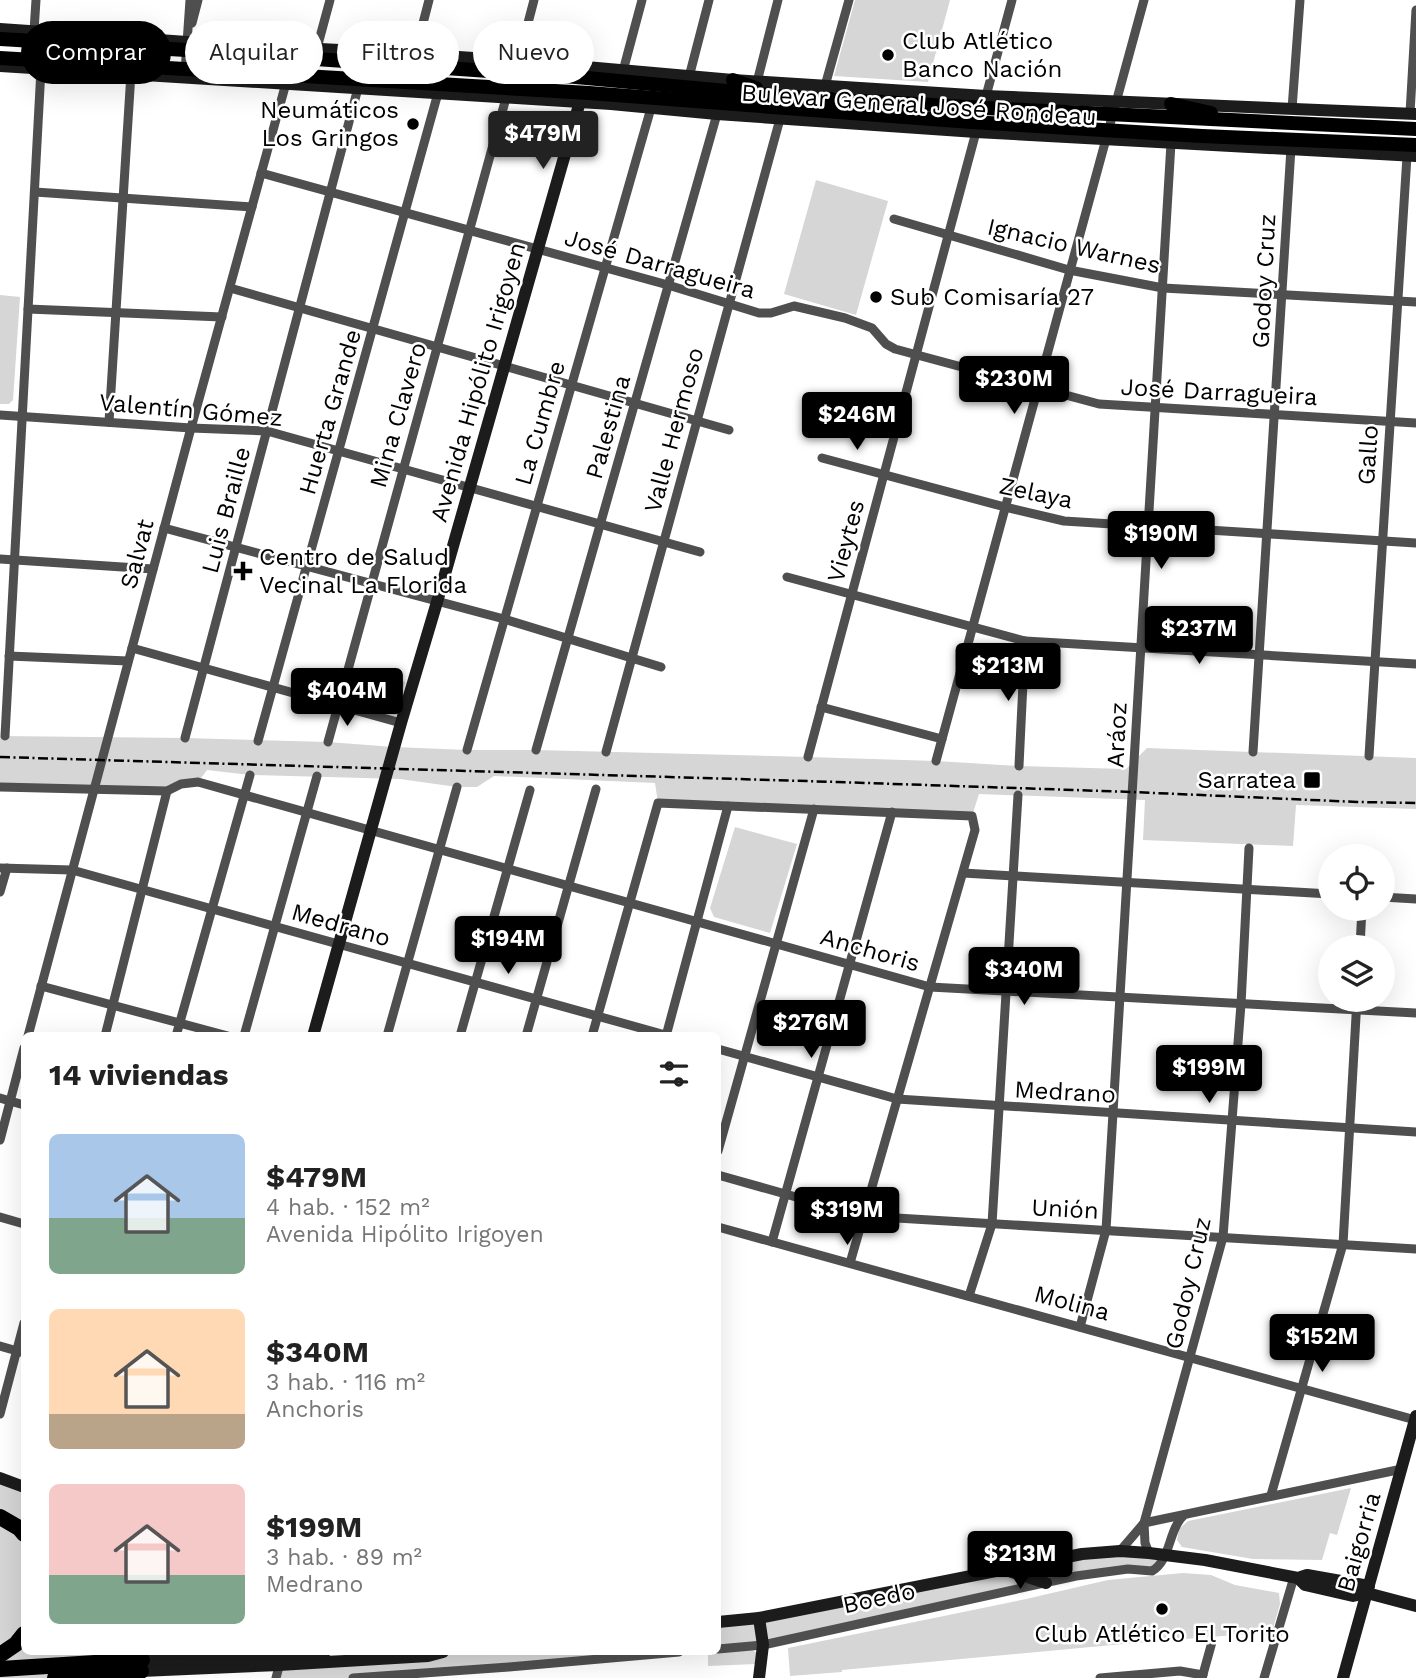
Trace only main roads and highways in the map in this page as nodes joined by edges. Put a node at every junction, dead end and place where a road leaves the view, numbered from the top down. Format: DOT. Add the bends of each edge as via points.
graph roads {
  1 [pos="0,29"];
  2 [pos="0,40"];
  3 [pos="185,46"];
  4 [pos="185,46"];
  5 [pos="323,48"];
  6 [pos="7,58"];
  7 [pos="473,58"];
  8 [pos="0,66"];
  9 [pos="21,68"];
  10 [pos="171,73"];
  11 [pos="185,73"];
  12 [pos="594,76"];
  13 [pos="323,79"];
  14 [pos="733,80"];
  15 [pos="300,84"];
  16 [pos="585,84"];
  17 [pos="452,85"];
  18 [pos="619,87"];
  19 [pos="478,96"];
  20 [pos="584,96"];
  21 [pos="781,96"];
  22 [pos="1171,104"];
  23 [pos="1114,108"];
  24 [pos="1413,114"];
  25 [pos="1250,121"];
  26 [pos="974,127"];
  27 [pos="1416,129"];
  28 [pos="1002,133"];
  29 [pos="1106,135"];
  30 [pos="1367,143"];
  31 [pos="1413,152"];
  32 [pos="1386,154"];
  33 [pos="314,1032"];
  34 [pos="1416,1419"];
  35 [pos="0,1478"];
  36 [pos="21,1486"];
  37 [pos="0,1517"];
  38 [pos="21,1530"];
  39 [pos="1002,1570"];
  40 [pos="1046,1583"];
  41 [pos="1368,1589"];
  42 [pos="1416,1606"];
  43 [pos="759,1618"];
  44 [pos="721,1622"];
  45 [pos="21,1638"];
  46 [pos="180,1655"];
  47 [pos="312,1655"];
  48 [pos="410,1655"];
  49 [pos="0,1656"];
  50 [pos="280,1662"];
  51 [pos="188,1664"];
  52 [pos="141,1665"];
  53 [pos="0,1670"];
  54 [pos="55,1678"];
  55 [pos="172,1678"];
  56 [pos="759,1678"];
  57 [pos="1343,1678"];
  1 -- 3 [label="main road, Bulevar General José Rondeau"];
  2 -- 4 [label="main road, Bulevar General José Rondeau"];
  5 -- 7 [label="main road, Bulevar General José Rondeau"];
  6 -- 11 [label="main road, Bulevar General José Rondeau"];
  8 -- 9 [label="main road, Bulevar General José Rondeau"];
  10 -- 11 [label="main road, Bulevar General José Rondeau"];
  12 -- 18 [label="main road, Bulevar General José Rondeau"];
  13 -- 17 [label="main road, Bulevar General José Rondeau"];
  14 -- 18 [label="main road, Bulevar General José Rondeau" via="689,77"];
  14 -- 21 [label="main road"];
  14 -- 23 [label="main road, Bulevar General José Rondeau"];
  15 -- 19 [label="main road, Bulevar General José Rondeau"];
  16 -- 20 [label="main road, Avenida Hipólito Irigoyen"];
  17 -- 19 [label="main road"];
  17 -- 20 [label="main road, Bulevar General José Rondeau"];
  18 -- 20 [label="main road, Bulevar General José Rondeau"];
  18 -- 20 [label="main road"];
  18 -- 21 [label="main road, Bulevar General José Rondeau"];
  18 -- 26 [label="main road, Bulevar General José Rondeau"];
  18 -- 26 [label="main road, Bulevar General José Rondeau" via="651,108"];
  19 -- 20 [label="main road, Bulevar General José Rondeau"];
  20 -- 33 [label="main road, Avenida Hipólito Irigoyen"];
  21 -- 23 [label="main road, Bulevar General José Rondeau" via="984,108"];
  22 -- 23 [label="main road, Bulevar General José Rondeau"];
  22 -- 24 [label="main road, Bulevar General José Rondeau"];
  22 -- 25 [label="main road"];
  23 -- 25 [label="main road, Bulevar General José Rondeau"];
  25 -- 27 [label="main road, Bulevar General José Rondeau"];
  26 -- 28 [label="main road"];
  26 -- 29 [label="main road, Bulevar General José Rondeau"];
  28 -- 29 [label="main road, Bulevar General José Rondeau"];
  29 -- 30 [label="main road, Bulevar General José Rondeau"];
  29 -- 32 [label="main road, Bulevar General José Rondeau" via="1171,143"];
  30 -- 31 [label="main road, Bulevar General José Rondeau"];
  30 -- 32 [label="main road"];
  31 -- 32 [label="main road, Bulevar General José Rondeau"];
  34 -- 41 [label="main road, Baigorria"];
  35 -- 36 [label="main road"];
  37 -- 38 [label="highway"];
  39 -- 40 [label="main road"];
  39 -- 41 [label="main road" via="1120,1551 1205,1560 1296,1578 1306,1585 1353,1596"];
  39 -- 43 [label="main road"];
  41 -- 42 [label="main road"];
  41 -- 57 [label="main road, Baigorria"];
  43 -- 44 [label="main road"];
  43 -- 56 [label="main road" via="764,1645"];
  45 -- 49 [label="highway"];
  46 -- 51 [label="main road"];
  47 -- 50 [label="main road"];
  48 -- 50 [label="main road"];
  50 -- 51 [label="main road"];
  51 -- 52 [label="main road"];
  51 -- 55 [label="main road"];
  52 -- 53 [label="highway"];
  52 -- 54 [label="highway"];
}
